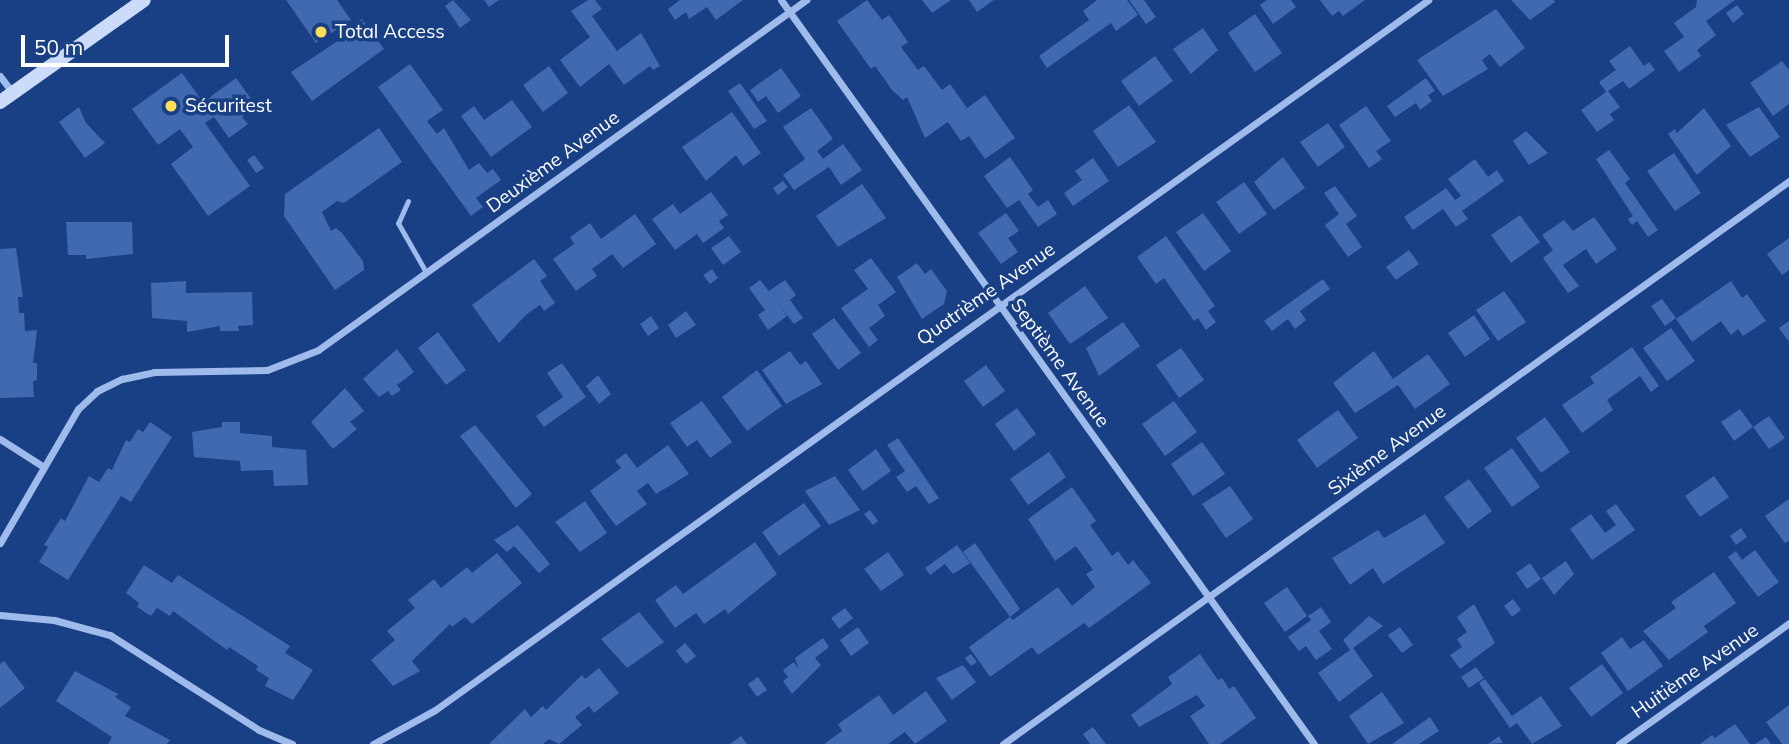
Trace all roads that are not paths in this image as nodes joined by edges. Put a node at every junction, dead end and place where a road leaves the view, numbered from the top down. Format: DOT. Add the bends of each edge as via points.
graph roads {
  1 [pos="144,0"];
  2 [pos="781,0"];
  3 [pos="806,0"];
  4 [pos="1428,0"];
  5 [pos="789,12"];
  6 [pos="0,76"];
  7 [pos="13,93"];
  8 [pos="0,102"];
  9 [pos="1789,181"];
  10 [pos="408,201"];
  11 [pos="426,272"];
  12 [pos="999,304"];
  13 [pos="0,439"];
  14 [pos="44,467"];
  15 [pos="0,543"];
  16 [pos="1209,597"];
  17 [pos="0,615"];
  18 [pos="1789,623"];
  19 [pos="292,744"];
  20 [pos="373,744"];
  21 [pos="1003,744"];
  22 [pos="1314,744"];
  23 [pos="1619,744"];
  1 -- 7 [label="main road"];
  2 -- 5 [label="street, Septième Avenue"];
  3 -- 5 [label="street, Deuxième Avenue"];
  4 -- 12 [label="street, Quatrième Avenue"];
  5 -- 11 [label="street, Deuxième Avenue"];
  5 -- 12 [label="street, Septième Avenue"];
  6 -- 7 [label="street"];
  7 -- 8 [label="main road"];
  9 -- 16 [label="street, Sixième Avenue"];
  10 -- 11 [label="lane" via="398,223"];
  11 -- 14 [label="street, Deuxième Avenue" via="318,350 267,370 154,372 122,379 78,409"];
  12 -- 16 [label="street, Septième Avenue"];
  12 -- 20 [label="street, Quatrième Avenue" via="435,710"];
  13 -- 14 [label="street"];
  14 -- 15 [label="street, Deuxième Avenue"];
  16 -- 21 [label="street, Sixième Avenue"];
  16 -- 22 [label="street, Septième Avenue"];
  17 -- 19 [label="street" via="54,620 110,635 259,730"];
  18 -- 23 [label="street, Huitième Avenue"];
}
